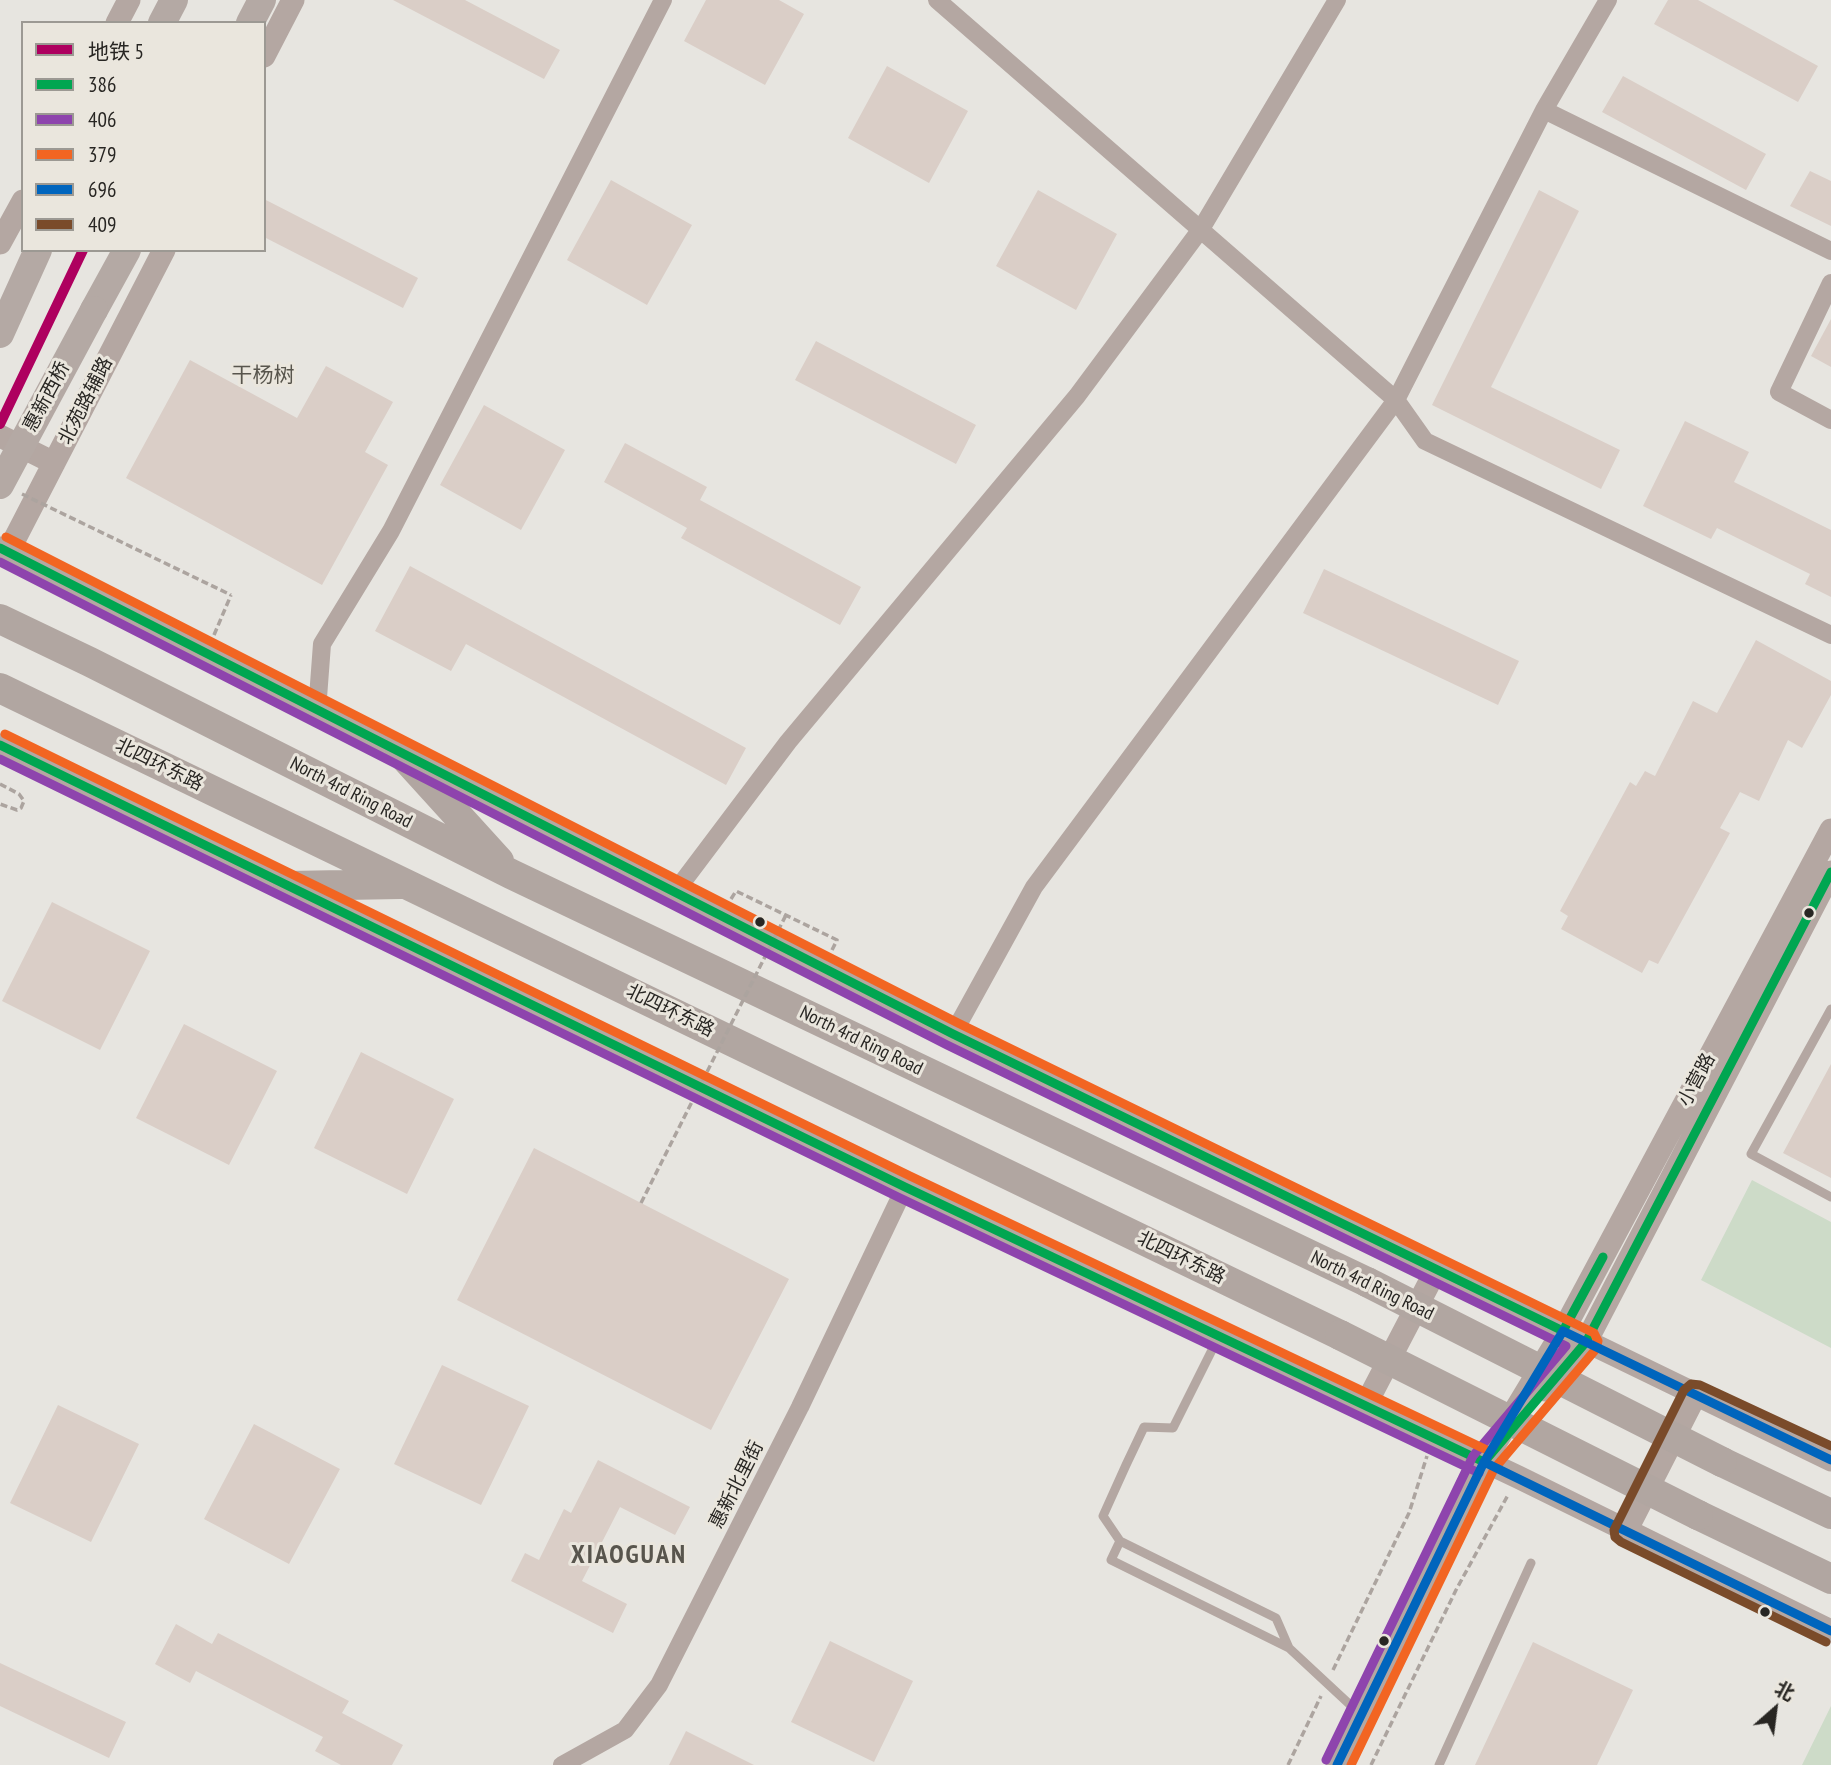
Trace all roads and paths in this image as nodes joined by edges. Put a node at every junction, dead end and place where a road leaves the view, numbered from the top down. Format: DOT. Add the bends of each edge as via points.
graph roads {
  1 [pos="130,0"];
  2 [pos="174,0"];
  3 [pos="262,0"];
  4 [pos="293,0"];
  5 [pos="663,0"];
  6 [pos="937,0"];
  7 [pos="1337,0"];
  8 [pos="1608,0"];
  9 [pos="118,21"];
  10 [pos="163,21"];
  11 [pos="251,21"];
  12 [pos="266,53"];
  13 [pos="1544,110"];
  14 [pos="21,205"];
  15 [pos="1201,229"];
  16 [pos="0,243"];
  17 [pos="1831,251"];
  18 [pos="126,252"];
  19 [pos="163,252"];
  20 [pos="33,261"];
  21 [pos="1831,283"];
  22 [pos="0,334"];
  23 [pos="1396,400"];
  24 [pos="1831,420"];
  25 [pos="0,436"];
  26 [pos="54,463"];
  27 [pos="11,489"];
  28 [pos="4,550"];
  29 [pos="0,619"];
  30 [pos="1831,635"];
  31 [pos="205,654"];
  32 [pos="0,688"];
  33 [pos="317,711"];
  34 [pos="0,745"];
  35 [pos="400,752"];
  36 [pos="0,784"];
  37 [pos="0,804"];
  38 [pos="1831,830"];
  39 [pos="1831,872"];
  40 [pos="512,874"];
  41 [pos="405,883"];
  42 [pos="288,886"];
  43 [pos="736,891"];
  44 [pos="675,892"];
  45 [pos="786,915"];
  46 [pos="836,940"];
  47 [pos="1831,1009"];
  48 [pos="953,1034"];
  49 [pos="905,1187"];
  50 [pos="1831,1197"];
  51 [pos="641,1203"];
  52 [pos="1436,1270"];
  53 [pos="1563,1331"];
  54 [pos="1219,1336"];
  55 [pos="1586,1342"];
  56 [pos="1695,1396"];
  57 [pos="1365,1406"];
  58 [pos="1433,1438"];
  59 [pos="1831,1461"];
  60 [pos="1485,1462"];
  61 [pos="1518,1477"];
  62 [pos="1831,1514"];
  63 [pos="1626,1531"];
  64 [pos="1120,1541"];
  65 [pos="1531,1563"];
  66 [pos="1831,1579"];
  67 [pos="1831,1632"];
  68 [pos="1289,1648"];
  69 [pos="1327,1683"];
  70 [pos="1362,1715"];
  71 [pos="562,1765"];
  72 [pos="1288,1765"];
  73 [pos="1337,1765"];
  74 [pos="1371,1765"];
  75 [pos="1439,1765"];
  1 -- 9 [label="street"];
  2 -- 10 [label="main road"];
  3 -- 11 [label="main road"];
  4 -- 12 [label="street"];
  5 -- 33 [label="street" via="391,531 322,644"];
  6 -- 15 [label="street"];
  7 -- 15 [label="street"];
  8 -- 13 [label="street"];
  13 -- 17 [label="street"];
  13 -- 23 [label="street"];
  14 -- 16 [label="street"];
  15 -- 23 [label="street"];
  15 -- 44 [label="street" via="1077,396 788,742"];
  18 -- 27 [label="main road, 惠新西桥, bridge"];
  19 -- 26 [label="street, 北苑路辅路"];
  20 -- 22 [label="main road"];
  21 -- 24 [label="street" via="1779,392"];
  23 -- 30 [label="street" via="1425,441"];
  23 -- 48 [label="street" via="1034,887"];
  25 -- 26 [label="street"];
  26 -- 28 [label="street, 北苑路辅路"];
  27 -- 31 [label="path, bridge" via="231,595"];
  28 -- 31 [label="street"];
  29 -- 40 [label="highway, North 4rd Ring Road"];
  31 -- 33 [label="street"];
  32 -- 41 [label="highway, 北四环东路"];
  33 -- 35 [label="street"];
  34 -- 42 [label="street"];
  35 -- 40 [label="highway"];
  35 -- 44 [label="street"];
  36 -- 37 [label="path" via="24,802 17,810"];
  38 -- 53 [label="street, 小营路"];
  39 -- 55 [label="street, 小营路"];
  40 -- 62 [label="highway, North 4rd Ring Road, bridge" via="1367,1282"];
  41 -- 42 [label="highway"];
  41 -- 66 [label="highway, 北四环东路, bridge" via="1340,1335"];
  42 -- 49 [label="street"];
  43 -- 45 [label="path"];
  44 -- 48 [label="street"];
  45 -- 46 [label="path"];
  45 -- 51 [label="path, bridge"];
  47 -- 50 [label="lane" via="1751,1154"];
  48 -- 52 [label="street"];
  49 -- 54 [label="street"];
  49 -- 71 [label="street, 惠新北里街" via="659,1685 625,1730"];
  52 -- 53 [label="street"];
  52 -- 57 [label="street"];
  53 -- 55 [label="street"];
  53 -- 60 [label="street, 小营路"];
  54 -- 57 [label="street"];
  54 -- 64 [label="lane" via="1173,1428 1144,1427 1104,1516"];
  55 -- 56 [label="street"];
  55 -- 60 [label="street, 小营路"];
  56 -- 59 [label="street"];
  56 -- 63 [label="street"];
  57 -- 58 [label="street"];
  58 -- 60 [label="street"];
  58 -- 69 [label="path" via="1409,1513"];
  60 -- 61 [label="street"];
  60 -- 70 [label="street"];
  61 -- 63 [label="street"];
  61 -- 74 [label="path" via="1456,1590"];
  63 -- 67 [label="street"];
  64 -- 68 [label="lane" via="1276,1618"];
  64 -- 68 [label="lane" via="1111,1560"];
  65 -- 75 [label="lane"];
  68 -- 69 [label="lane"];
  69 -- 70 [label="lane"];
  69 -- 72 [label="path"];
  70 -- 73 [label="street"];
}
